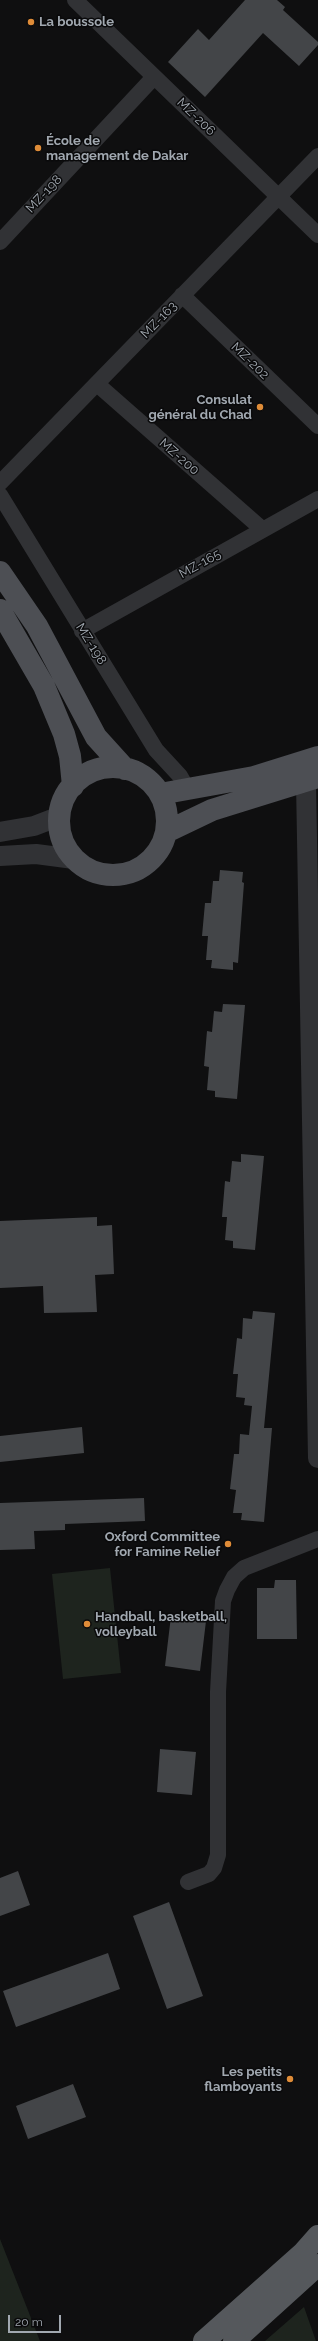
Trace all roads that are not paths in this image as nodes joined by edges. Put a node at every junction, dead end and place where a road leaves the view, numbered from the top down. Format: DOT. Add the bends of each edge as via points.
graph roads {
  1 [pos="74,0"];
  2 [pos="154,76"];
  3 [pos="318,156"];
  4 [pos="278,197"];
  5 [pos="318,235"];
  6 [pos="0,242"];
  7 [pos="182,295"];
  8 [pos="97,384"];
  9 [pos="318,426"];
  10 [pos="0,483"];
  11 [pos="0,495"];
  12 [pos="318,499"];
  13 [pos="262,529"];
  14 [pos="0,572"];
  15 [pos="0,610"];
  16 [pos="82,631"];
  17 [pos="318,757"];
  18 [pos="126,769"];
  19 [pos="312,780"];
  20 [pos="73,786"];
  21 [pos="188,790"];
  22 [pos="160,794"];
  23 [pos="60,816"];
  24 [pos="0,832"];
  25 [pos="166,832"];
  26 [pos="0,856"];
  27 [pos="74,859"];
  28 [pos="315,1140"];
  29 [pos="317,1303"];
  30 [pos="318,1458"];
  31 [pos="318,1539"];
  32 [pos="188,1882"];
  33 [pos="318,2236"];
  34 [pos="318,2265"];
  35 [pos="204,2341"];
  36 [pos="234,2341"];
  1 -- 2 [label="street, MZ-206"];
  2 -- 4 [label="street, MZ-206"];
  2 -- 6 [label="street, MZ-198"];
  3 -- 4 [label="street, MZ-163"];
  4 -- 5 [label="street, MZ-206"];
  4 -- 7 [label="street, MZ-163"];
  7 -- 8 [label="street, MZ-163"];
  7 -- 9 [label="street, MZ-202"];
  8 -- 10 [label="street, MZ-163"];
  8 -- 13 [label="street, MZ-200"];
  11 -- 16 [label="street, MZ-198"];
  12 -- 13 [label="street, MZ-165"];
  13 -- 16 [label="street, MZ-165"];
  14 -- 18 [label="main road" via="37,626 96,737"];
  15 -- 20 [label="main road" via="44,686 64,734 70,756"];
  16 -- 21 [label="street, MZ-198" via="156,750 180,776"];
  17 -- 21 [label="main road" via="254,777"];
  18 -- 20 [label="main road" via="111,767 97,770 84,776"];
  18 -- 22 [label="main road" via="145,778"];
  19 -- 25 [label="main road" via="212,810"];
  19 -- 28 [label="street"];
  20 -- 23 [label="main road"];
  21 -- 22 [label="main road"];
  22 -- 25 [label="main road" via="167,819"];
  23 -- 24 [label="street" via="34,826"];
  23 -- 27 [label="main road" via="63,839"];
  25 -- 27 [label="main road" via="161,848 150,861 136,871 120,876 103,875 87,869"];
  26 -- 27 [label="street" via="36,854"];
  28 -- 29 [label="street"];
  29 -- 30 [label="street"];
  31 -- 32 [label="street" via="244,1568 234,1577 227,1590 223,1601 218,1692 218,1855 209,1874"];
  33 -- 35 [label="highway" via="303,2253"];
  34 -- 36 [label="highway"];
}
